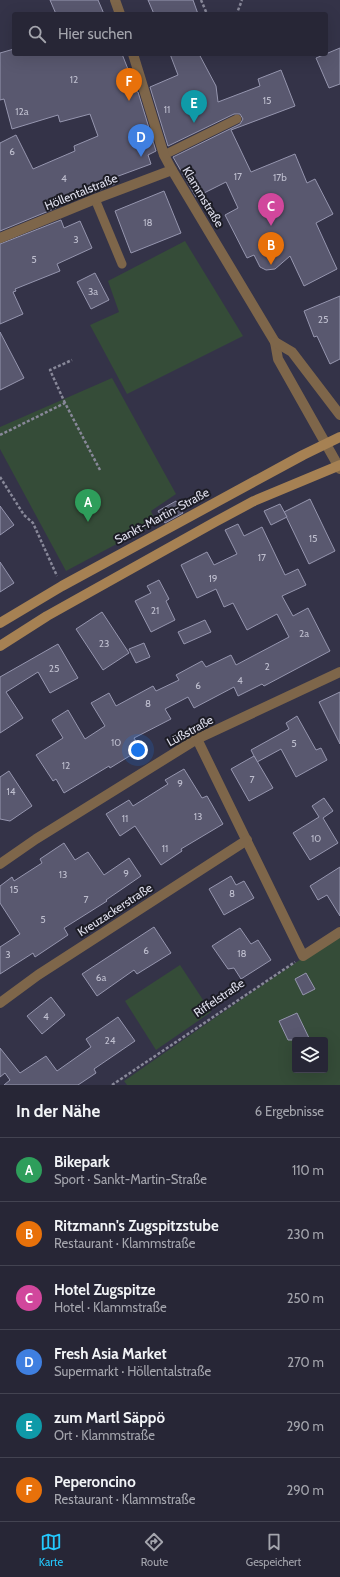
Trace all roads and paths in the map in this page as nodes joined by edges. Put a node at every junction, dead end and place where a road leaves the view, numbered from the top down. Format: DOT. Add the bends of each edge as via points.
graph roads {
  1 [pos="115,0"];
  2 [pos="201,0"];
  3 [pos="242,0"];
  4 [pos="119,12"];
  5 [pos="206,12"];
  6 [pos="237,12"];
  7 [pos="134,56"];
  8 [pos="237,119"];
  9 [pos="164,155"];
  10 [pos="172,170"];
  11 [pos="95,199"];
  12 [pos="0,238"];
  13 [pos="122,264"];
  14 [pos="274,342"];
  15 [pos="72,360"];
  16 [pos="65,403"];
  17 [pos="340,415"];
  18 [pos="0,435"];
  19 [pos="340,438"];
  20 [pos="325,444"];
  21 [pos="339,467"];
  22 [pos="100,470"];
  23 [pos="0,477"];
  24 [pos="62,586"];
  25 [pos="0,623"];
  26 [pos="0,646"];
  27 [pos="340,672"];
  28 [pos="197,739"];
  29 [pos="247,840"];
  30 [pos="0,864"];
  31 [pos="340,932"];
  32 [pos="303,956"];
  33 [pos="0,1003"];
  34 [pos="112,1085"];
  1 -- 4 [label="street"];
  2 -- 5 [label="path"];
  3 -- 6 [label="path"];
  7 -- 9 [label="street, Klammstraße"];
  8 -- 9 [label="lane"];
  9 -- 10 [label="street, Klammstraße"];
  10 -- 11 [label="street, Höllentalstraße"];
  10 -- 14 [label="street, Klammstraße"];
  11 -- 12 [label="street, Höllentalstraße"];
  11 -- 13 [label="lane"];
  14 -- 17 [label="street" via="292,352"];
  14 -- 20 [label="street, Klammstraße" via="278,359"];
  15 -- 16 [label="path" via="50,370"];
  16 -- 18 [label="path"];
  16 -- 22 [label="path"];
  19 -- 20 [label="main road, Sankt-Martin-Straße"];
  20 -- 21 [label="street, Klammstraße"];
  20 -- 24 [label="main road, Sankt-Martin-Straße"];
  21 -- 26 [label="main road" via="254,501 47,616"];
  23 -- 24 [label="path" via="24,515 33,523"];
  24 -- 25 [label="main road, Sankt-Martin-Straße"];
  27 -- 28 [label="street, Lüßstraße"];
  28 -- 29 [label="street"];
  28 -- 30 [label="street, Lüßstraße"];
  29 -- 32 [label="street"];
  29 -- 33 [label="street, Kreuzackerstraße" via="38,975"];
  31 -- 32 [label="street"];
  32 -- 34 [label="path, Riffelstraße"];
}
